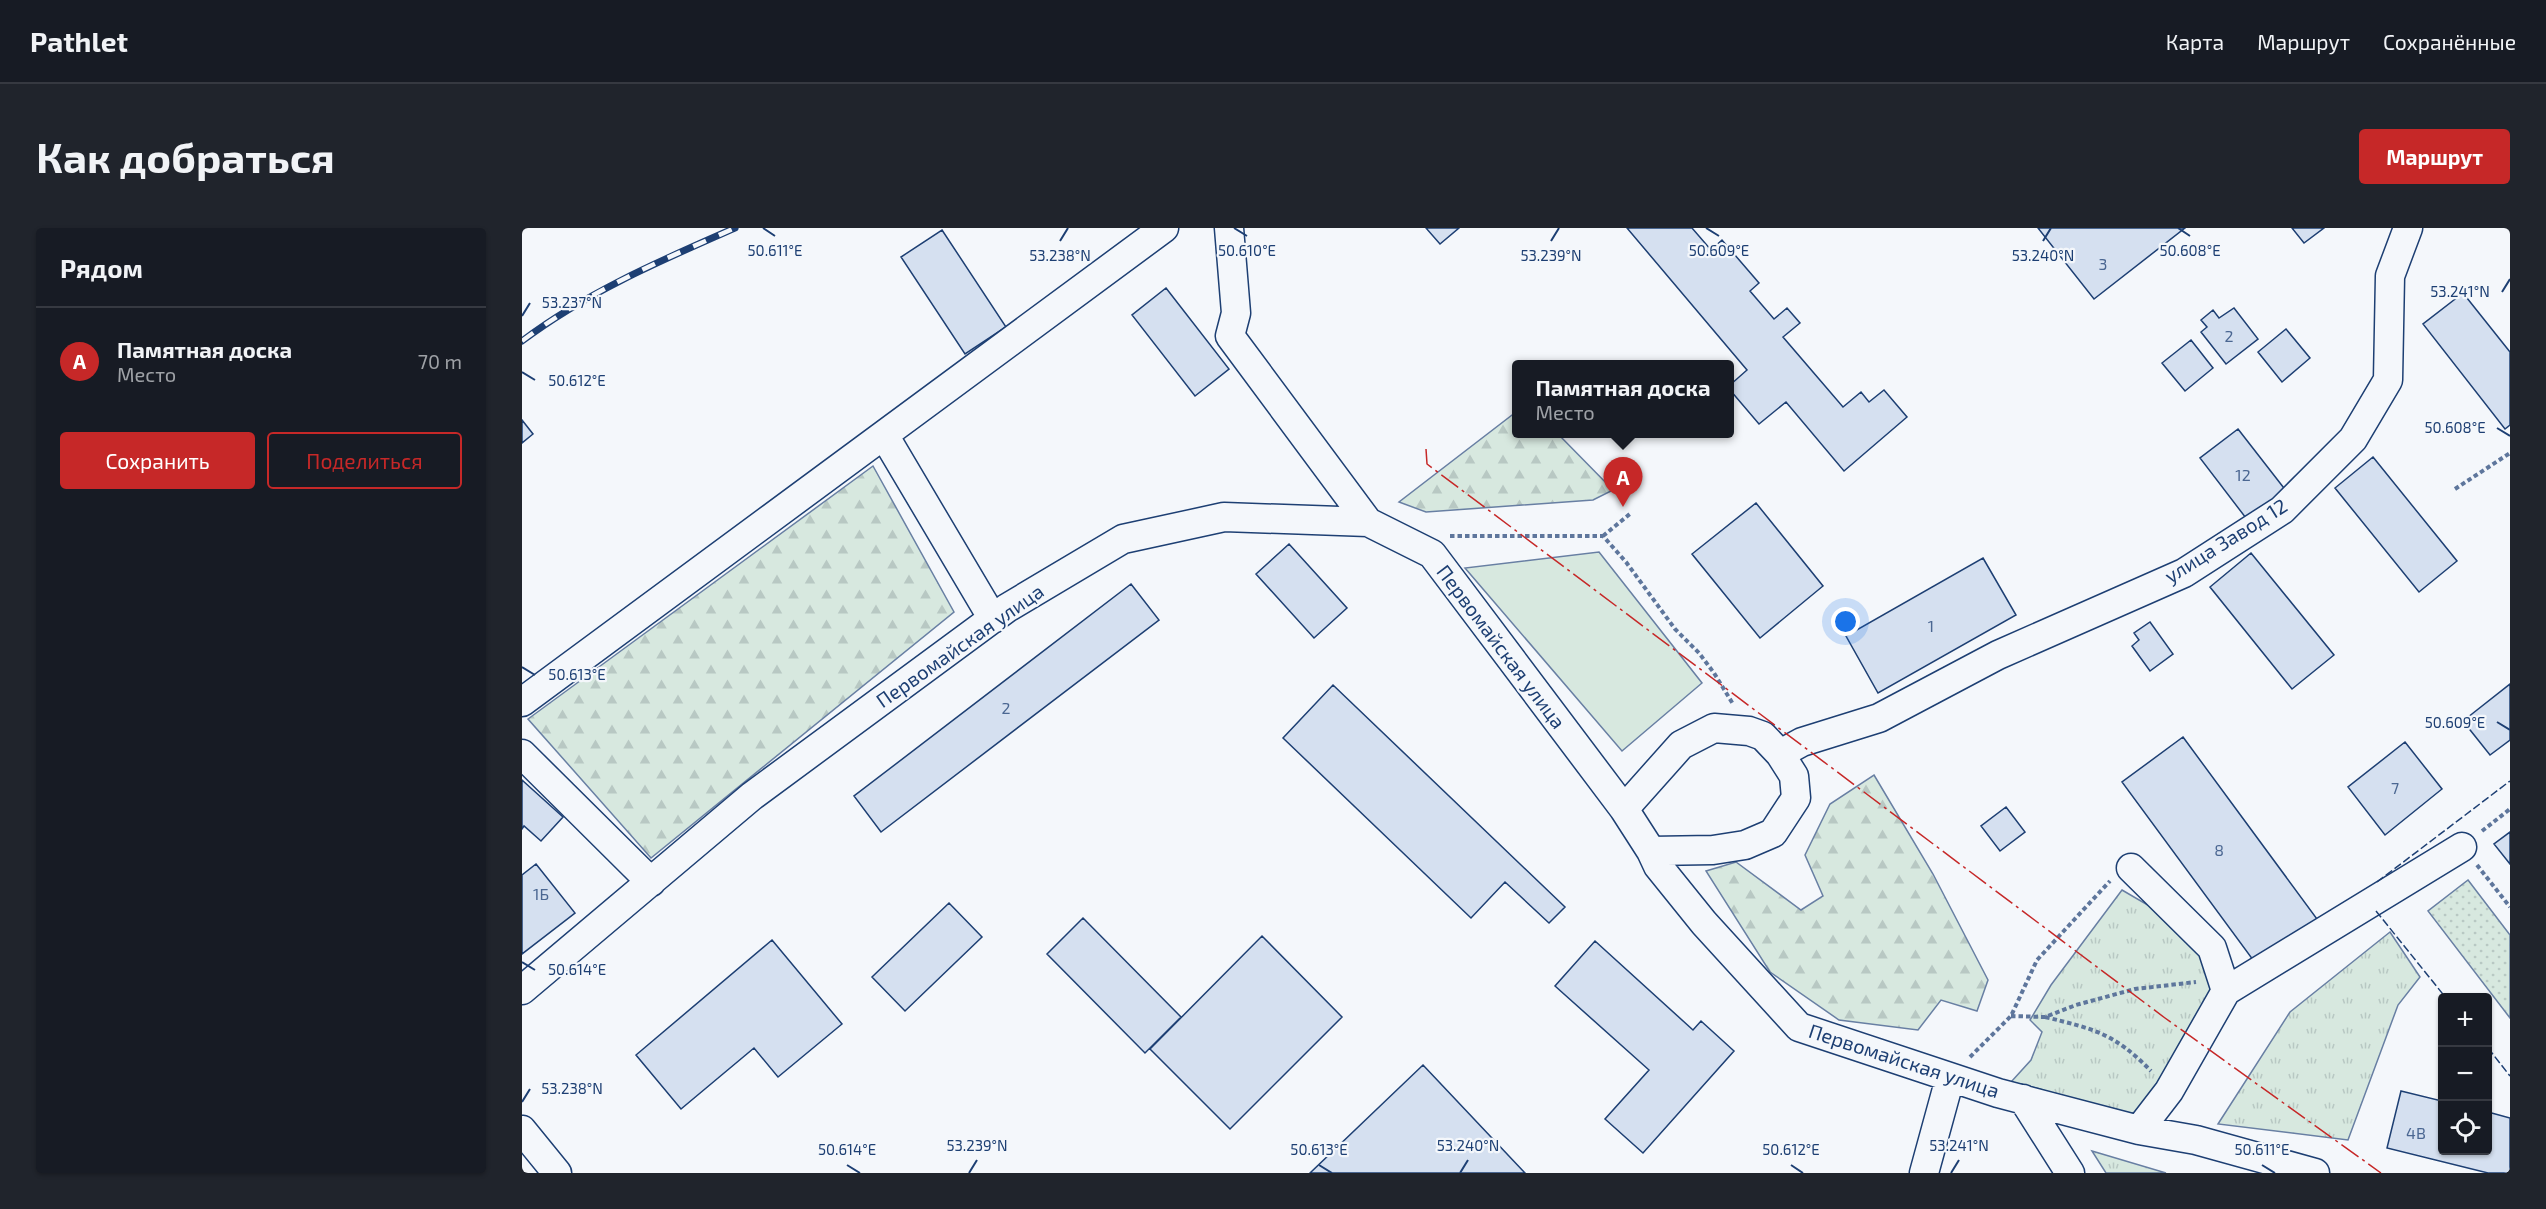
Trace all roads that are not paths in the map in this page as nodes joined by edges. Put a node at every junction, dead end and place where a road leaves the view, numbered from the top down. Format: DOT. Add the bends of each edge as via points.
graph roads {
  1 [pos="1164,228"];
  2 [pos="1228,228"];
  3 [pos="2408,228"];
  4 [pos="884,435"];
  5 [pos="1368,522"];
  6 [pos="993,619"];
  7 [pos="522,702"];
  8 [pos="522,754"];
  9 [pos="1780,754"];
  10 [pos="1624,809"];
  11 [pos="2462,846"];
  12 [pos="1651,851"];
  13 [pos="2122,873"];
  14 [pos="651,882"];
  15 [pos="522,990"];
  16 [pos="2226,991"];
  17 [pos="1950,1077"];
  18 [pos="2023,1099"];
  19 [pos="522,1130"];
  20 [pos="2139,1130"];
  21 [pos="557,1173"];
  22 [pos="1924,1173"];
  23 [pos="2070,1173"];
  24 [pos="2315,1173"];
  1 -- 4 [label="street"];
  2 -- 5 [label="street" via="1236,314 1230,336"];
  3 -- 9 [label="street, улица Завод 12" via="2390,276 2388,380 2353,439 2282,510 2184,573 1998,655 1879,718 1802,741"];
  4 -- 6 [label="street"];
  4 -- 7 [label="street"];
  5 -- 6 [label="street, Первомайская улица" via="1224,517 1123,539"];
  5 -- 10 [label="street, Первомайская улица" via="1432,554"];
  6 -- 14 [label="street, Первомайская улица" via="752,796"];
  8 -- 14 [label="street"];
  9 -- 10 [label="street" via="1762,736 1714,728 1680,745"];
  9 -- 12 [label="street" via="1794,776 1796,798 1773,833 1744,845 1713,850"];
  10 -- 12 [label="street, Первомайская улица"];
  11 -- 16 [label="street"];
  12 -- 17 [label="street, Первомайская улица" via="1658,866 1704,923 1799,1027"];
  13 -- 16 [label="street" via="2212,948"];
  14 -- 15 [label="street, Первомайская улица"];
  16 -- 20 [label="street" via="2169,1091"];
  17 -- 18 [label="street, Первомайская улица"];
  17 -- 22 [label="street"];
  18 -- 20 [label="street, Первомайская улица"];
  18 -- 23 [label="street"];
  19 -- 21 [label="street"];
  20 -- 24 [label="street, Первомайская улица" via="2196,1140"];
}
